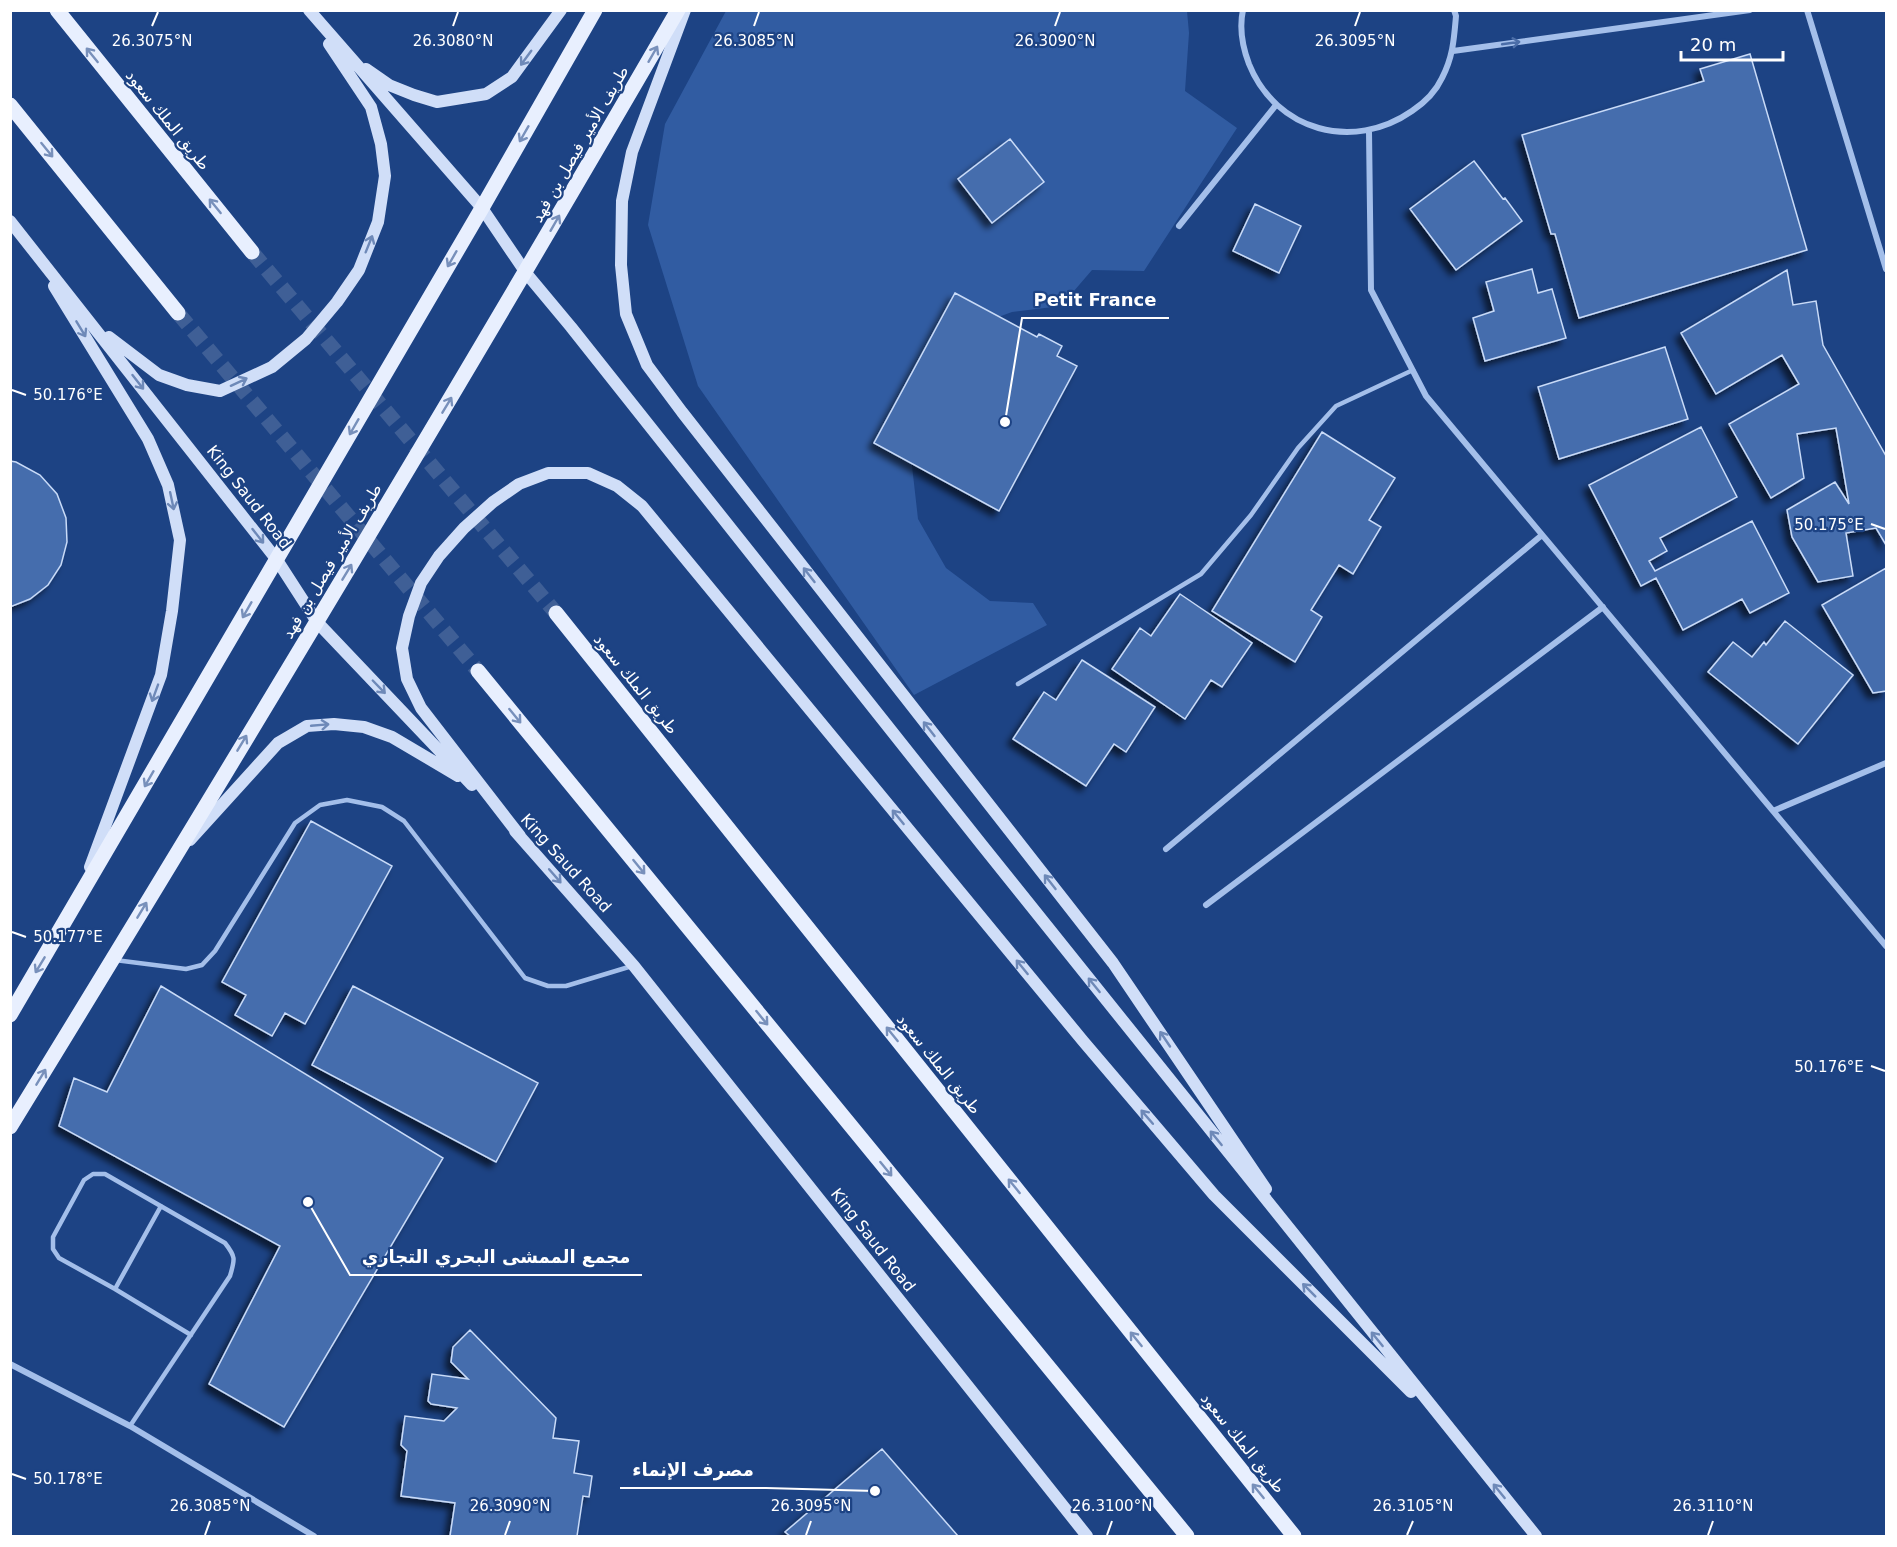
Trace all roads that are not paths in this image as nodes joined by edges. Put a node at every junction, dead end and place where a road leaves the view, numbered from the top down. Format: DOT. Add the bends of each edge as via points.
graph roads {
  1 [pos="57,10"];
  2 [pos="308,10"];
  3 [pos="561,10"];
  4 [pos="595,10"];
  5 [pos="678,10"];
  6 [pos="685,10"];
  7 [pos="1243,10"];
  8 [pos="1454,10"];
  9 [pos="1750,10"];
  10 [pos="1807,10"];
  11 [pos="1453,51"];
  12 [pos="352,60"];
  13 [pos="10,105"];
  14 [pos="1276,105"];
  15 [pos="1369,131"];
  16 [pos="482,208"];
  17 [pos="10,221"];
  18 [pos="1179,226"];
  19 [pos="29,243"];
  20 [pos="252,252"];
  21 [pos="1887,269"];
  22 [pos="526,273"];
  23 [pos="178,313"];
  24 [pos="96,328"];
  25 [pos="1413,370"];
  26 [pos="1542,535"];
  27 [pos="277,560"];
  28 [pos="1603,607"];
  29 [pos="556,613"];
  30 [pos="317,622"];
  31 [pos="478,671"];
  32 [pos="1018,684"];
  33 [pos="1887,763"];
  34 [pos="470,783"];
  35 [pos="1773,811"];
  36 [pos="520,836"];
  37 [pos="1166,849"];
  38 [pos="172,861"];
  39 [pos="78,903"];
  40 [pos="1206,905"];
  41 [pos="1887,946"];
  42 [pos="113,960"];
  43 [pos="634,966"];
  44 [pos="10,1016"];
  45 [pos="10,1127"];
  46 [pos="161,1206"];
  47 [pos="1315,1262"];
  48 [pos="115,1289"];
  49 [pos="191,1335"];
  50 [pos="10,1364"];
  51 [pos="130,1426"];
  52 [pos="1454,1436"];
  53 [pos="314,1536"];
  54 [pos="1086,1536"];
  55 [pos="1186,1536"];
  56 [pos="1294,1536"];
  57 [pos="1536,1536"];
  20 -- 1 [label="main road, طريق الملك سعود, one-way"];
  2 -- 12 [label="main road"];
  24 -- 2 [label="main road, one-way" via="159,375 220,391 272,367 306,339 359,270 378,222 385,176 381,144 371,107"];
  3 -- 12 [label="main road, one-way" via="512,77 486,94 437,102 389,85"];
  4 -- 16 [label="main road, one-way"];
  22 -- 5 [label="main road, طريف الأمير فيصل بن فهد, one-way"];
  47 -- 6 [label="main road, one-way" via="1113,963 647,365 626,314 621,265 622,201 632,152"];
  7 -- 14 [label="street" via="1243,48 1255,79"];
  8 -- 11 [label="street"];
  11 -- 9 [label="street, one-way"];
  10 -- 21 [label="street"];
  11 -- 15 [label="street" via="1442,80 1423,104 1398,121"];
  12 -- 16 [label="main road"];
  13 -- 23 [label="main road, one-way"];
  14 -- 15 [label="street" via="1304,124 1336,132"];
  14 -- 18 [label="street"];
  15 -- 25 [label="street" via="1371,290"];
  16 -- 22 [label="main road"];
  16 -- 27 [label="main road, one-way"];
  17 -- 19 [label="main road, King Saud Road"];
  19 -- 24 [label="main road, King Saud Road"];
  19 -- 39 [label="main road, one-way" via="148,439 168,485 180,540 161,675"];
  30 -- 22 [label="main road, طريف الأمير فيصل بن فهد, one-way"];
  47 -- 22 [label="main road, one-way"];
  24 -- 27 [label="main road, King Saud Road, one-way"];
  25 -- 26 [label="street" via="1426,396"];
  25 -- 32 [label="lane" via="1336,406 1200,573"];
  26 -- 28 [label="street"];
  26 -- 37 [label="street"];
  27 -- 30 [label="main road, King Saud Road"];
  27 -- 39 [label="main road, one-way"];
  28 -- 35 [label="street"];
  28 -- 40 [label="street"];
  56 -- 29 [label="main road, طريق الملك سعود, one-way"];
  30 -- 34 [label="main road, King Saud Road, one-way"];
  38 -- 30 [label="main road, طريف الأمير فيصل بن فهد, one-way"];
  31 -- 55 [label="main road, one-way"];
  33 -- 35 [label="street"];
  34 -- 36 [label="main road, King Saud Road"];
  38 -- 34 [label="main road, one-way" via="278,743 307,726 364,727 392,737"];
  35 -- 41 [label="street"];
  36 -- 43 [label="main road, King Saud Road, one-way"];
  52 -- 36 [label="main road, one-way" via="1214,1195 642,506 617,486 588,473 548,473 519,484 464,528 421,583 402,648 407,679 421,708"];
  42 -- 38 [label="main road, طريف الأمير فيصل بن فهد, one-way"];
  39 -- 44 [label="main road, one-way"];
  42 -- 43 [label="lane" via="186,969 202,965 215,951 295,824 320,805 347,800 382,807 404,821 525,978 548,986 566,986"];
  45 -- 42 [label="main road, طريف الأمير فيصل بن فهد, one-way"];
  43 -- 54 [label="main road, King Saud Road"];
  46 -- 48 [label="lane"];
  46 -- 48 [label="lane" via="105,1174 93,1174 84,1180 53,1237 52,1249 60,1258"];
  46 -- 49 [label="lane" via="225,1243 235,1260 230,1276"];
  52 -- 47 [label="main road, one-way"];
  48 -- 49 [label="lane"];
  49 -- 51 [label="lane"];
  50 -- 51 [label="street"];
  51 -- 53 [label="street"];
  57 -- 52 [label="main road, one-way"];
}
